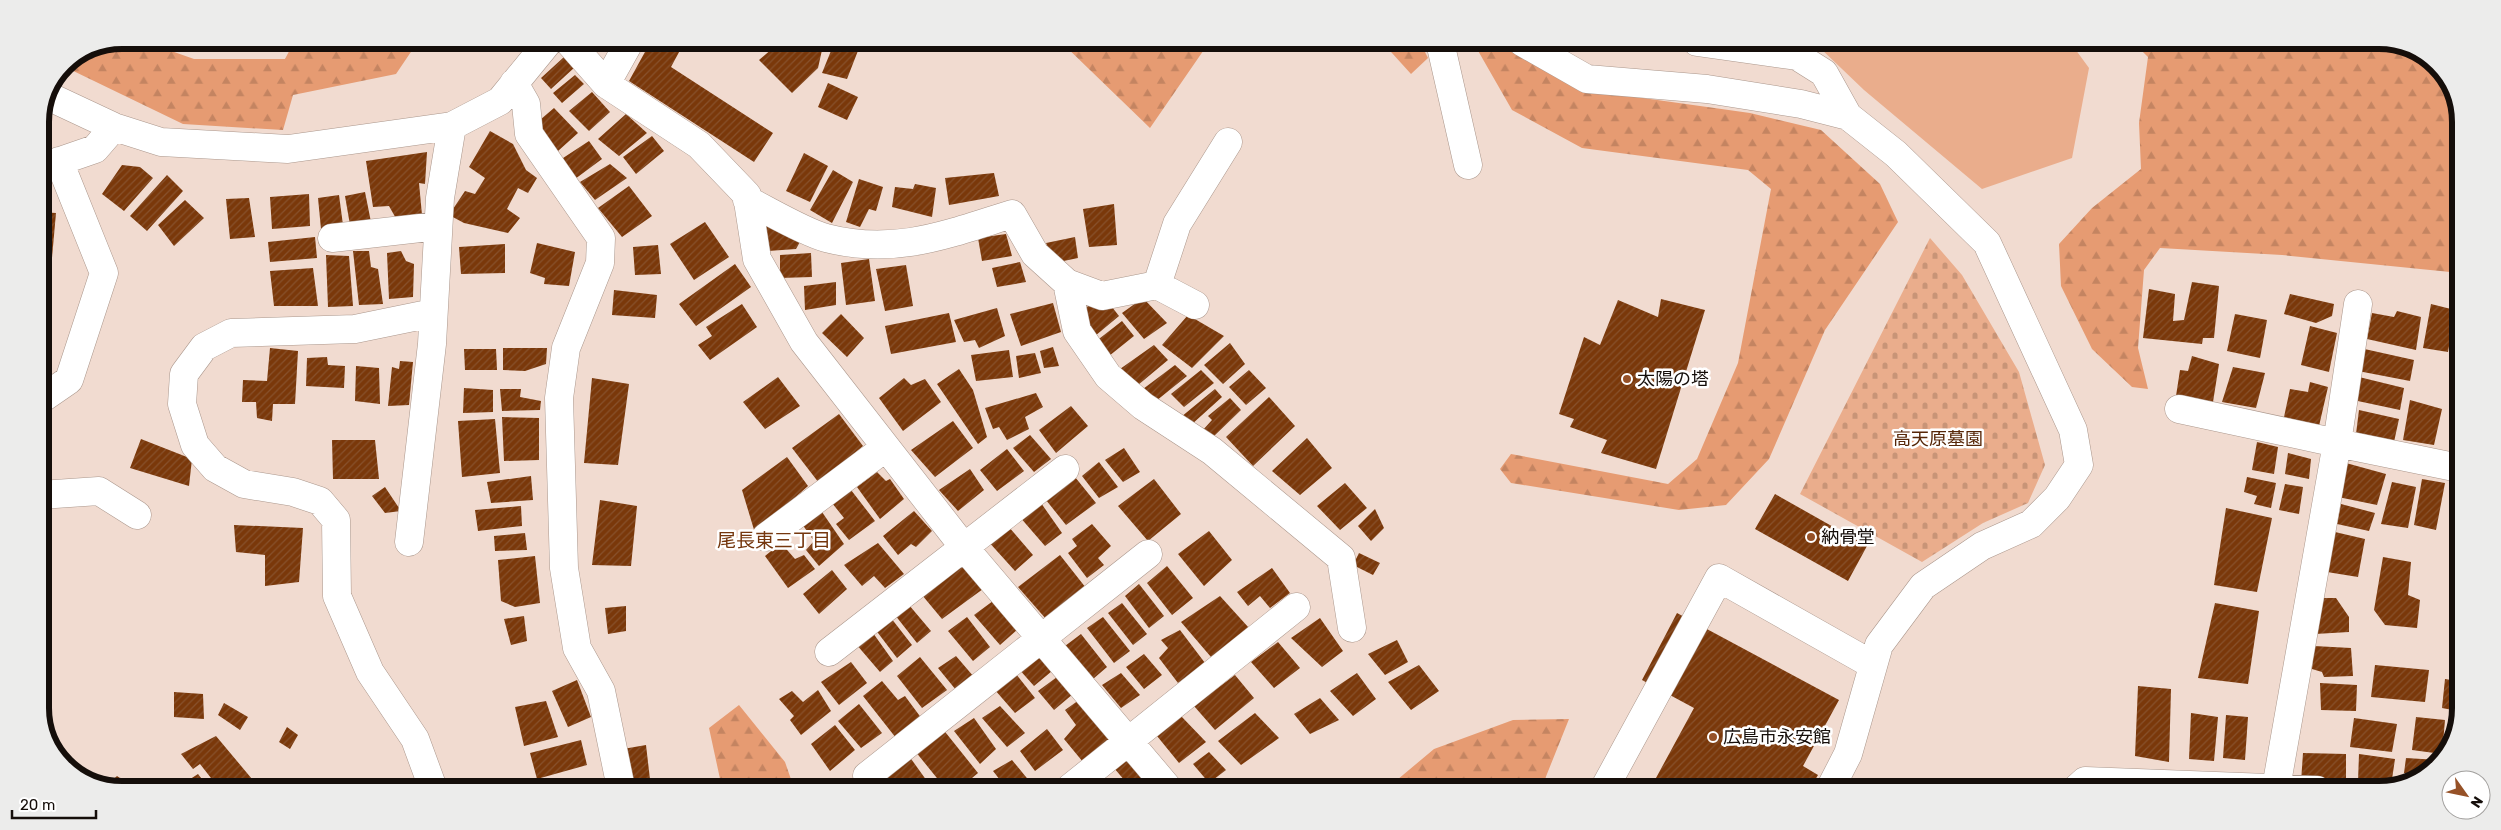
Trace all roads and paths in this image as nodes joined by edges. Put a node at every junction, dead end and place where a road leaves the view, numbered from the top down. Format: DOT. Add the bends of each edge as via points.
graph roads {
  1 [pos="542,49"];
  2 [pos="576,49"];
  3 [pos="626,49"];
  4 [pos="1442,49"];
  5 [pos="1534,49"];
  6 [pos="1747,49"];
  7 [pos="514,83"];
  8 [pos="606,84"];
  9 [pos="53,98"];
  10 [pos="1848,116"];
  11 [pos="452,126"];
  12 [pos="114,127"];
  13 [pos="1228,142"];
  14 [pos="50,165"];
  15 [pos="1468,165"];
  16 [pos="747,200"];
  17 [pos="438,226"];
  18 [pos="332,238"];
  19 [pos="1067,283"];
  20 [pos="1157,285"];
  21 [pos="2358,304"];
  22 [pos="1195,305"];
  23 [pos="433,313"];
  24 [pos="49,394"];
  25 [pos="2179,409"];
  26 [pos="2337,443"];
  27 [pos="885,448"];
  28 [pos="2452,467"];
  29 [pos="1065,469"];
  30 [pos="49,494"];
  31 [pos="137,515"];
  32 [pos="766,537"];
  33 [pos="409,542"];
  34 [pos="963,546"];
  35 [pos="1148,554"];
  36 [pos="1296,607"];
  37 [pos="1352,628"];
  38 [pos="1040,638"];
  39 [pos="829,652"];
  40 [pos="1873,666"];
  41 [pos="1128,744"];
  42 [pos="867,776"];
  43 [pos="430,781"];
  44 [pos="620,781"];
  45 [pos="1079,781"];
  46 [pos="1162,781"];
  47 [pos="1608,781"];
  48 [pos="1834,781"];
  49 [pos="2277,781"];
  1 -- 7 [label="street"];
  2 -- 8 [label="street"];
  3 -- 8 [label="street"];
  4 -- 15 [label="street"];
  5 -- 10 [label="street" via="1587,79 1707,89 1801,104"];
  6 -- 10 [label="street" via="1797,56 1824,73"];
  7 -- 11 [label="street" via="500,101"];
  7 -- 44 [label="street" via="526,104 529,134 601,238 600,263 566,348 559,398 564,558 577,648 601,691"];
  8 -- 16 [label="street" via="699,145 747,195"];
  9 -- 12 [label="street"];
  10 -- 40 [label="street" via="1896,154 1987,243 2073,430 2079,465 2057,498 2031,524 1982,546 1923,586 1879,645"];
  11 -- 12 [label="street" via="288,149 161,142"];
  11 -- 17 [label="street"];
  12 -- 14 [label="street" via="95,149"];
  13 -- 20 [label="street" via="1176,224"];
  14 -- 24 [label="street" via="104,274 69,380"];
  16 -- 19 [label="street" via="825,238 878,246 926,241 1012,214 1035,254"];
  16 -- 27 [label="street" via="757,259 804,342"];
  17 -- 18 [label="street"];
  17 -- 23 [label="street"];
  19 -- 20 [label="street" via="1102,296"];
  19 -- 37 [label="street" via="1076,331 1108,376 1143,406 1212,451 1341,558"];
  20 -- 22 [label="street"];
  21 -- 26 [label="street"];
  23 -- 33 [label="street"];
  23 -- 43 [label="street" via="355,330 231,333 204,346 184,374 182,404 195,445 215,468 244,484 293,492 320,501 336,520 337,596 370,672 414,739"];
  25 -- 26 [label="street"];
  26 -- 28 [label="street"];
  26 -- 49 [label="street"];
  27 -- 32 [label="street"];
  27 -- 34 [label="street"];
  29 -- 34 [label="street"];
  30 -- 31 [label="street" via="99,491"];
  34 -- 38 [label="street"];
  34 -- 39 [label="street"];
  35 -- 38 [label="street"];
  36 -- 41 [label="street"];
  38 -- 41 [label="street"];
  38 -- 42 [label="street"];
  40 -- 47 [label="street" via="1719,578"];
  40 -- 48 [label="street" via="1848,754"];
  41 -- 45 [label="street"];
  41 -- 46 [label="street"];
}
